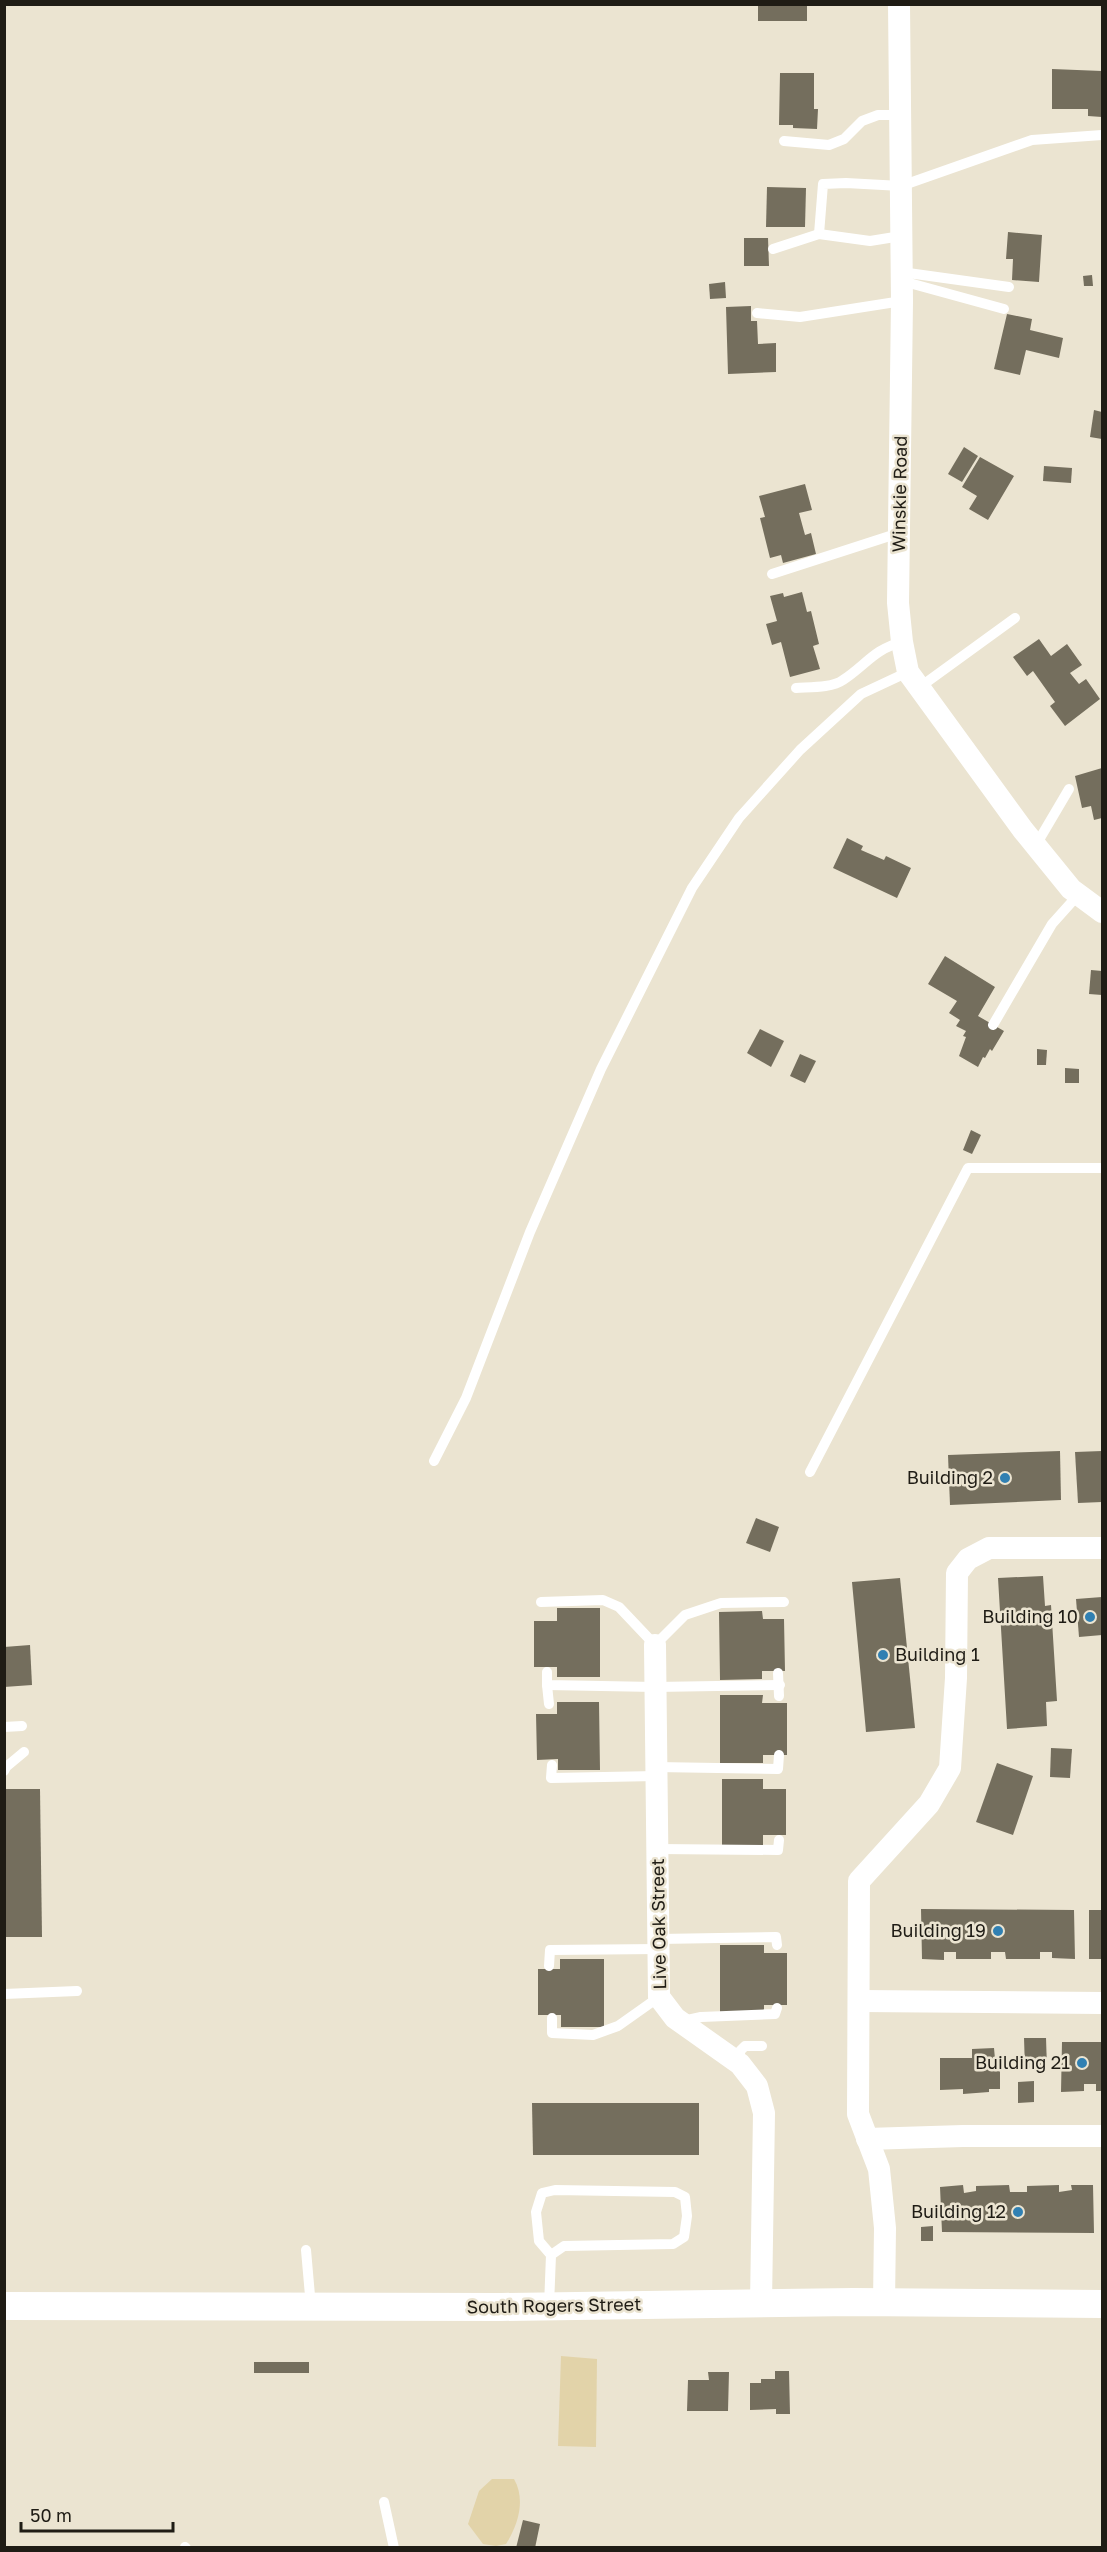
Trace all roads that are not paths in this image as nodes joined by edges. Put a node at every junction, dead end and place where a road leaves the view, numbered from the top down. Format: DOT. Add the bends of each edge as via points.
graph roads {
  1 [pos="899,4"];
  2 [pos="900,115"];
  3 [pos="1102,135"];
  4 [pos="784,141"];
  5 [pos="901,186"];
  6 [pos="819,234"];
  7 [pos="901,236"];
  8 [pos="773,249"];
  9 [pos="902,285"];
  10 [pos="1010,287"];
  11 [pos="1004,309"];
  12 [pos="757,313"];
  13 [pos="899,533"];
  14 [pos="772,574"];
  15 [pos="1015,618"];
  16 [pos="902,642"];
  17 [pos="914,679"];
  18 [pos="796,688"];
  19 [pos="1068,789"];
  20 [pos="1036,845"];
  21 [pos="1078,895"];
  22 [pos="1102,912"];
  23 [pos="993,1025"];
  24 [pos="1102,1168"];
  25 [pos="434,1461"];
  26 [pos="810,1472"];
  27 [pos="1102,1548"];
  28 [pos="542,1602"];
  29 [pos="784,1602"];
  30 [pos="655,1645"];
  31 [pos="547,1672"];
  32 [pos="547,1685"];
  33 [pos="779,1685"];
  34 [pos="655,1687"];
  35 [pos="549,1704"];
  36 [pos="22,1726"];
  37 [pos="4,1727"];
  38 [pos="24,1752"];
  39 [pos="779,1755"];
  40 [pos="552,1765"];
  41 [pos="778,1768"];
  42 [pos="4,1771"];
  43 [pos="657,1772"];
  44 [pos="778,1782"];
  45 [pos="780,1840"];
  46 [pos="658,1849"];
  47 [pos="659,1944"];
  48 [pos="777,1945"];
  49 [pos="549,1966"];
  50 [pos="77,1991"];
  51 [pos="4,1994"];
  52 [pos="659,1997"];
  53 [pos="860,2001"];
  54 [pos="1102,2003"];
  55 [pos="777,2008"];
  56 [pos="552,2018"];
  57 [pos="680,2022"];
  58 [pos="762,2046"];
  59 [pos="740,2064"];
  60 [pos="1102,2136"];
  61 [pos="867,2139"];
  62 [pos="306,2250"];
  63 [pos="551,2255"];
  64 [pos="761,2303"];
  65 [pos="884,2303"];
  66 [pos="1102,2304"];
  67 [pos="4,2306"];
  68 [pos="549,2306"];
  69 [pos="311,2307"];
  70 [pos="384,2502"];
  71 [pos="394,2547"];
  1 -- 2 [label="street, Winskie Road"];
  2 -- 4 [label="lane" via="878,115 829,145"];
  2 -- 5 [label="street, Winskie Road"];
  3 -- 5 [label="lane" via="1032,140"];
  5 -- 6 [label="lane" via="823,184"];
  5 -- 7 [label="street, Winskie Road"];
  6 -- 7 [label="lane" via="870,240"];
  6 -- 8 [label="lane"];
  7 -- 9 [label="street, Winskie Road"];
  9 -- 10 [label="lane"];
  9 -- 11 [label="lane"];
  9 -- 12 [label="lane" via="800,317"];
  9 -- 13 [label="street, Winskie Road"];
  13 -- 14 [label="lane"];
  13 -- 16 [label="street, Winskie Road"];
  15 -- 17 [label="lane"];
  16 -- 17 [label="street, Winskie Road"];
  16 -- 18 [label="lane" via="873,654 841,682"];
  17 -- 20 [label="street, Winskie Road"];
  17 -- 25 [label="lane" via="861,694 800,750 739,818 692,888 601,1069 530,1232 466,1398"];
  19 -- 20 [label="lane"];
  20 -- 21 [label="street, Winskie Road"];
  21 -- 22 [label="street, Winskie Road"];
  21 -- 23 [label="lane" via="1052,924"];
  24 -- 26 [label="lane" via="968,1168"];
  27 -- 53 [label="street" via="989,1548 968,1559 957,1573 950,1768 929,1804 859,1881"];
  28 -- 30 [label="lane" via="603,1600 618,1607"];
  29 -- 30 [label="lane" via="721,1603 685,1615"];
  30 -- 34 [label="street, Live Oak Street"];
  31 -- 32 [label="lane"];
  32 -- 34 [label="lane"];
  32 -- 35 [label="lane"];
  33 -- 34 [label="lane"];
  34 -- 43 [label="street, Live Oak Street"];
  36 -- 37 [label="lane"];
  38 -- 42 [label="lane"];
  39 -- 41 [label="lane"];
  40 -- 43 [label="lane" via="551,1778"];
  41 -- 43 [label="lane"];
  41 -- 44 [label="lane"];
  43 -- 46 [label="street, Live Oak Street"];
  45 -- 46 [label="lane" via="778,1850"];
  46 -- 47 [label="street, Live Oak Street"];
  47 -- 48 [label="lane" via="776,1936"];
  47 -- 49 [label="lane" via="550,1950"];
  47 -- 52 [label="street, Live Oak Street"];
  50 -- 51 [label="lane"];
  52 -- 56 [label="lane" via="618,2026 593,2035 552,2033"];
  52 -- 57 [label="street, Live Oak Street"];
  53 -- 54 [label="street"];
  53 -- 61 [label="street" via="858,2114"];
  55 -- 57 [label="lane" via="775,2014 701,2017"];
  57 -- 59 [label="street, Live Oak Street"];
  58 -- 59 [label="lane" via="746,2046 740,2052"];
  59 -- 64 [label="street, Live Oak Street" via="757,2086 764,2113"];
  60 -- 61 [label="street"];
  61 -- 65 [label="street" via="879,2169 885,2228"];
  62 -- 69 [label="lane"];
  63 -- 63 [label="lane" via="564,2246 673,2244 684,2237 685,2197 675,2192 542,2193 536,2212 539,2241"];
  63 -- 68 [label="lane"];
  64 -- 65 [label="street, South Rogers Street"];
  64 -- 68 [label="street, South Rogers Street"];
  65 -- 66 [label="street, South Rogers Street"];
  67 -- 69 [label="street, South Rogers Street"];
  68 -- 69 [label="street, South Rogers Street"];
  70 -- 71 [label="lane"];
}
